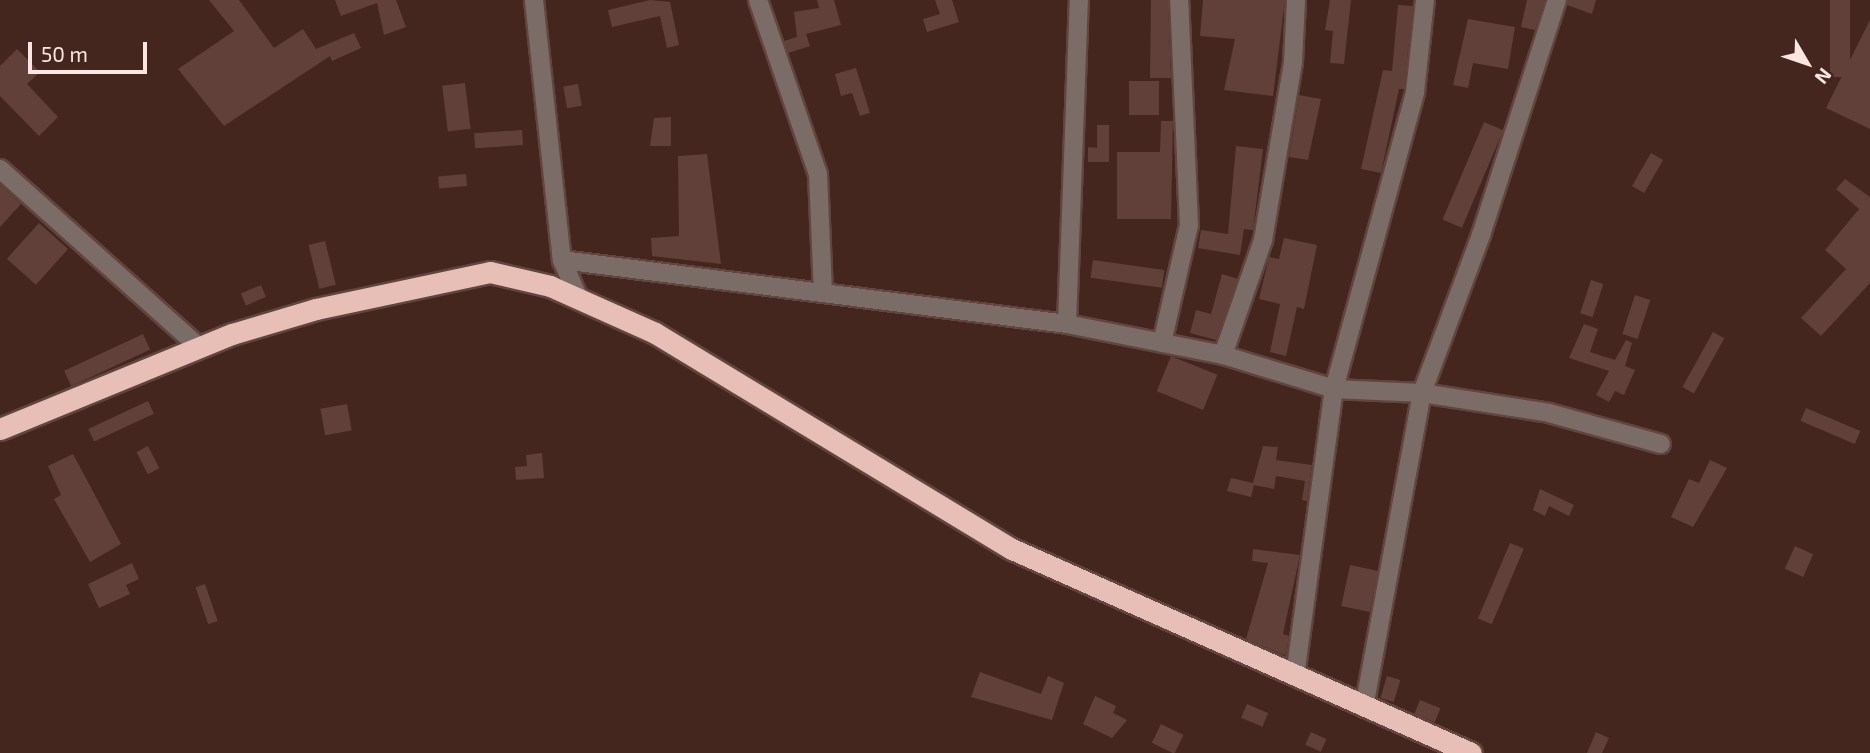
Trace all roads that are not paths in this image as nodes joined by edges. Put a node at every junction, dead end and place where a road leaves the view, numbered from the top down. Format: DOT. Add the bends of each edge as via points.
graph roads {
  1 [pos="534,0"];
  2 [pos="758,0"];
  3 [pos="1079,0"];
  4 [pos="1179,0"];
  5 [pos="1296,0"];
  6 [pos="1425,0"];
  7 [pos="1557,0"];
  8 [pos="0,169"];
  9 [pos="562,260"];
  10 [pos="823,293"];
  11 [pos="579,299"];
  12 [pos="1067,324"];
  13 [pos="1162,343"];
  14 [pos="199,347"];
  15 [pos="1223,355"];
  16 [pos="1334,389"];
  17 [pos="1422,393"];
  18 [pos="0,429"];
  19 [pos="1661,444"];
  20 [pos="1295,676"];
  21 [pos="1364,708"];
  22 [pos="1471,753"];
  1 -- 9 [label="street"];
  2 -- 10 [label="street" via="818,174"];
  3 -- 12 [label="street"];
  4 -- 13 [label="street" via="1189,226"];
  5 -- 15 [label="street" via="1293,62 1263,240"];
  6 -- 16 [label="street" via="1415,92"];
  7 -- 17 [label="street" via="1481,235"];
  8 -- 14 [label="street"];
  9 -- 10 [label="street"];
  9 -- 11 [label="street"];
  10 -- 12 [label="street"];
  11 -- 14 [label="highway" via="490,272 316,309"];
  11 -- 20 [label="highway" via="655,333 1012,549"];
  12 -- 13 [label="street"];
  13 -- 15 [label="street"];
  14 -- 18 [label="highway"];
  15 -- 16 [label="street"];
  16 -- 17 [label="street"];
  16 -- 20 [label="street"];
  17 -- 19 [label="street" via="1549,413"];
  17 -- 21 [label="street"];
  20 -- 21 [label="highway"];
  21 -- 22 [label="highway"];
}
